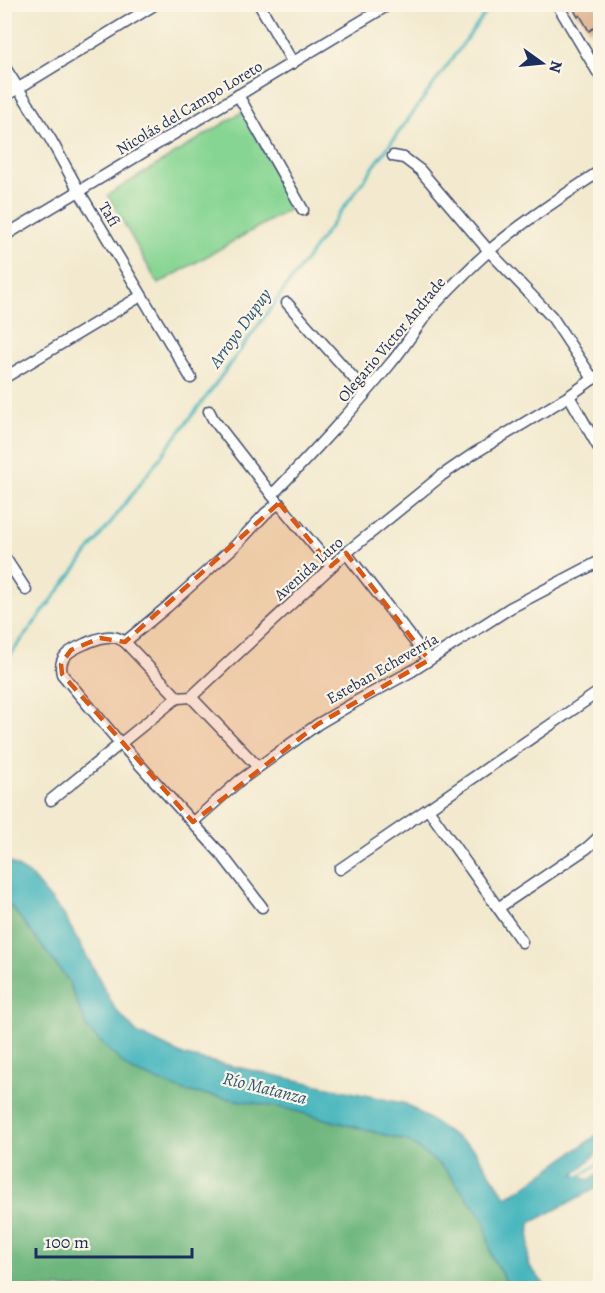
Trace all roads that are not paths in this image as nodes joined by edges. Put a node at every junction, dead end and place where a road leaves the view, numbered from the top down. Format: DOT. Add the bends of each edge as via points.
graph roads {
  1 [pos="156,4"];
  2 [pos="259,4"];
  3 [pos="390,4"];
  4 [pos="559,5"];
  5 [pos="292,63"];
  6 [pos="4,66"];
  7 [pos="600,75"];
  8 [pos="18,89"];
  9 [pos="238,95"];
  10 [pos="4,97"];
  11 [pos="393,156"];
  12 [pos="600,171"];
  13 [pos="79,191"];
  14 [pos="303,210"];
  15 [pos="4,236"];
  16 [pos="489,251"];
  17 [pos="141,296"];
  18 [pos="287,303"];
  19 [pos="597,376"];
  20 [pos="4,378"];
  21 [pos="191,378"];
  22 [pos="366,392"];
  23 [pos="569,396"];
  24 [pos="209,411"];
  25 [pos="600,450"];
  26 [pos="276,499"];
  27 [pos="346,553"];
  28 [pos="4,556"];
  29 [pos="600,561"];
  30 [pos="331,566"];
  31 [pos="26,590"];
  32 [pos="125,642"];
  33 [pos="429,660"];
  34 [pos="600,692"];
  35 [pos="191,697"];
  36 [pos="178,698"];
  37 [pos="120,743"];
  38 [pos="258,767"];
  39 [pos="51,800"];
  40 [pos="428,809"];
  41 [pos="193,822"];
  42 [pos="600,836"];
  43 [pos="340,869"];
  44 [pos="262,907"];
  45 [pos="498,908"];
  46 [pos="522,942"];
  1 -- 8 [label="street"];
  2 -- 5 [label="street"];
  3 -- 5 [label="street, Nicolás del Campo Loreto"];
  4 -- 7 [label="street"];
  5 -- 9 [label="street, Nicolás del Campo Loreto"];
  6 -- 8 [label="street, Tafí"];
  8 -- 10 [label="street"];
  8 -- 13 [label="street, Tafí"];
  9 -- 13 [label="street, Nicolás del Campo Loreto"];
  9 -- 14 [label="street"];
  11 -- 16 [label="street" via="404,158 420,170"];
  12 -- 16 [label="street, Olegario Victor Andrade"];
  13 -- 15 [label="street, Nicolás del Campo Loreto"];
  13 -- 17 [label="street, Tafí"];
  16 -- 19 [label="street" via="552,317"];
  16 -- 22 [label="street, Olegario Victor Andrade" via="426,314"];
  17 -- 20 [label="street"];
  17 -- 21 [label="street, Tafí"];
  18 -- 22 [label="street"];
  19 -- 23 [label="street, Avenida Luro"];
  22 -- 26 [label="street, Olegario Victor Andrade"];
  23 -- 25 [label="street"];
  23 -- 27 [label="street, Avenida Luro" via="457,465"];
  24 -- 26 [label="street"];
  26 -- 30 [label="street"];
  26 -- 32 [label="street, Olegario Victor Andrade" via="236,545"];
  27 -- 30 [label="street, Avenida Luro"];
  27 -- 33 [label="street"];
  28 -- 31 [label="street"];
  29 -- 33 [label="street, Esteban Echeverría" via="510,608"];
  30 -- 35 [label="street, Avenida Luro"];
  32 -- 36 [label="street"];
  32 -- 37 [label="street" via="109,636 100,638 71,650 61,664 62,674"];
  33 -- 38 [label="street, Esteban Echeverría" via="338,712"];
  34 -- 40 [label="street"];
  35 -- 36 [label="street"];
  35 -- 38 [label="street"];
  36 -- 37 [label="street"];
  37 -- 39 [label="street"];
  37 -- 41 [label="street"];
  38 -- 41 [label="street, Esteban Echeverría"];
  40 -- 43 [label="street"];
  40 -- 45 [label="street"];
  41 -- 44 [label="street"];
  42 -- 45 [label="street"];
  45 -- 46 [label="street"];
}
